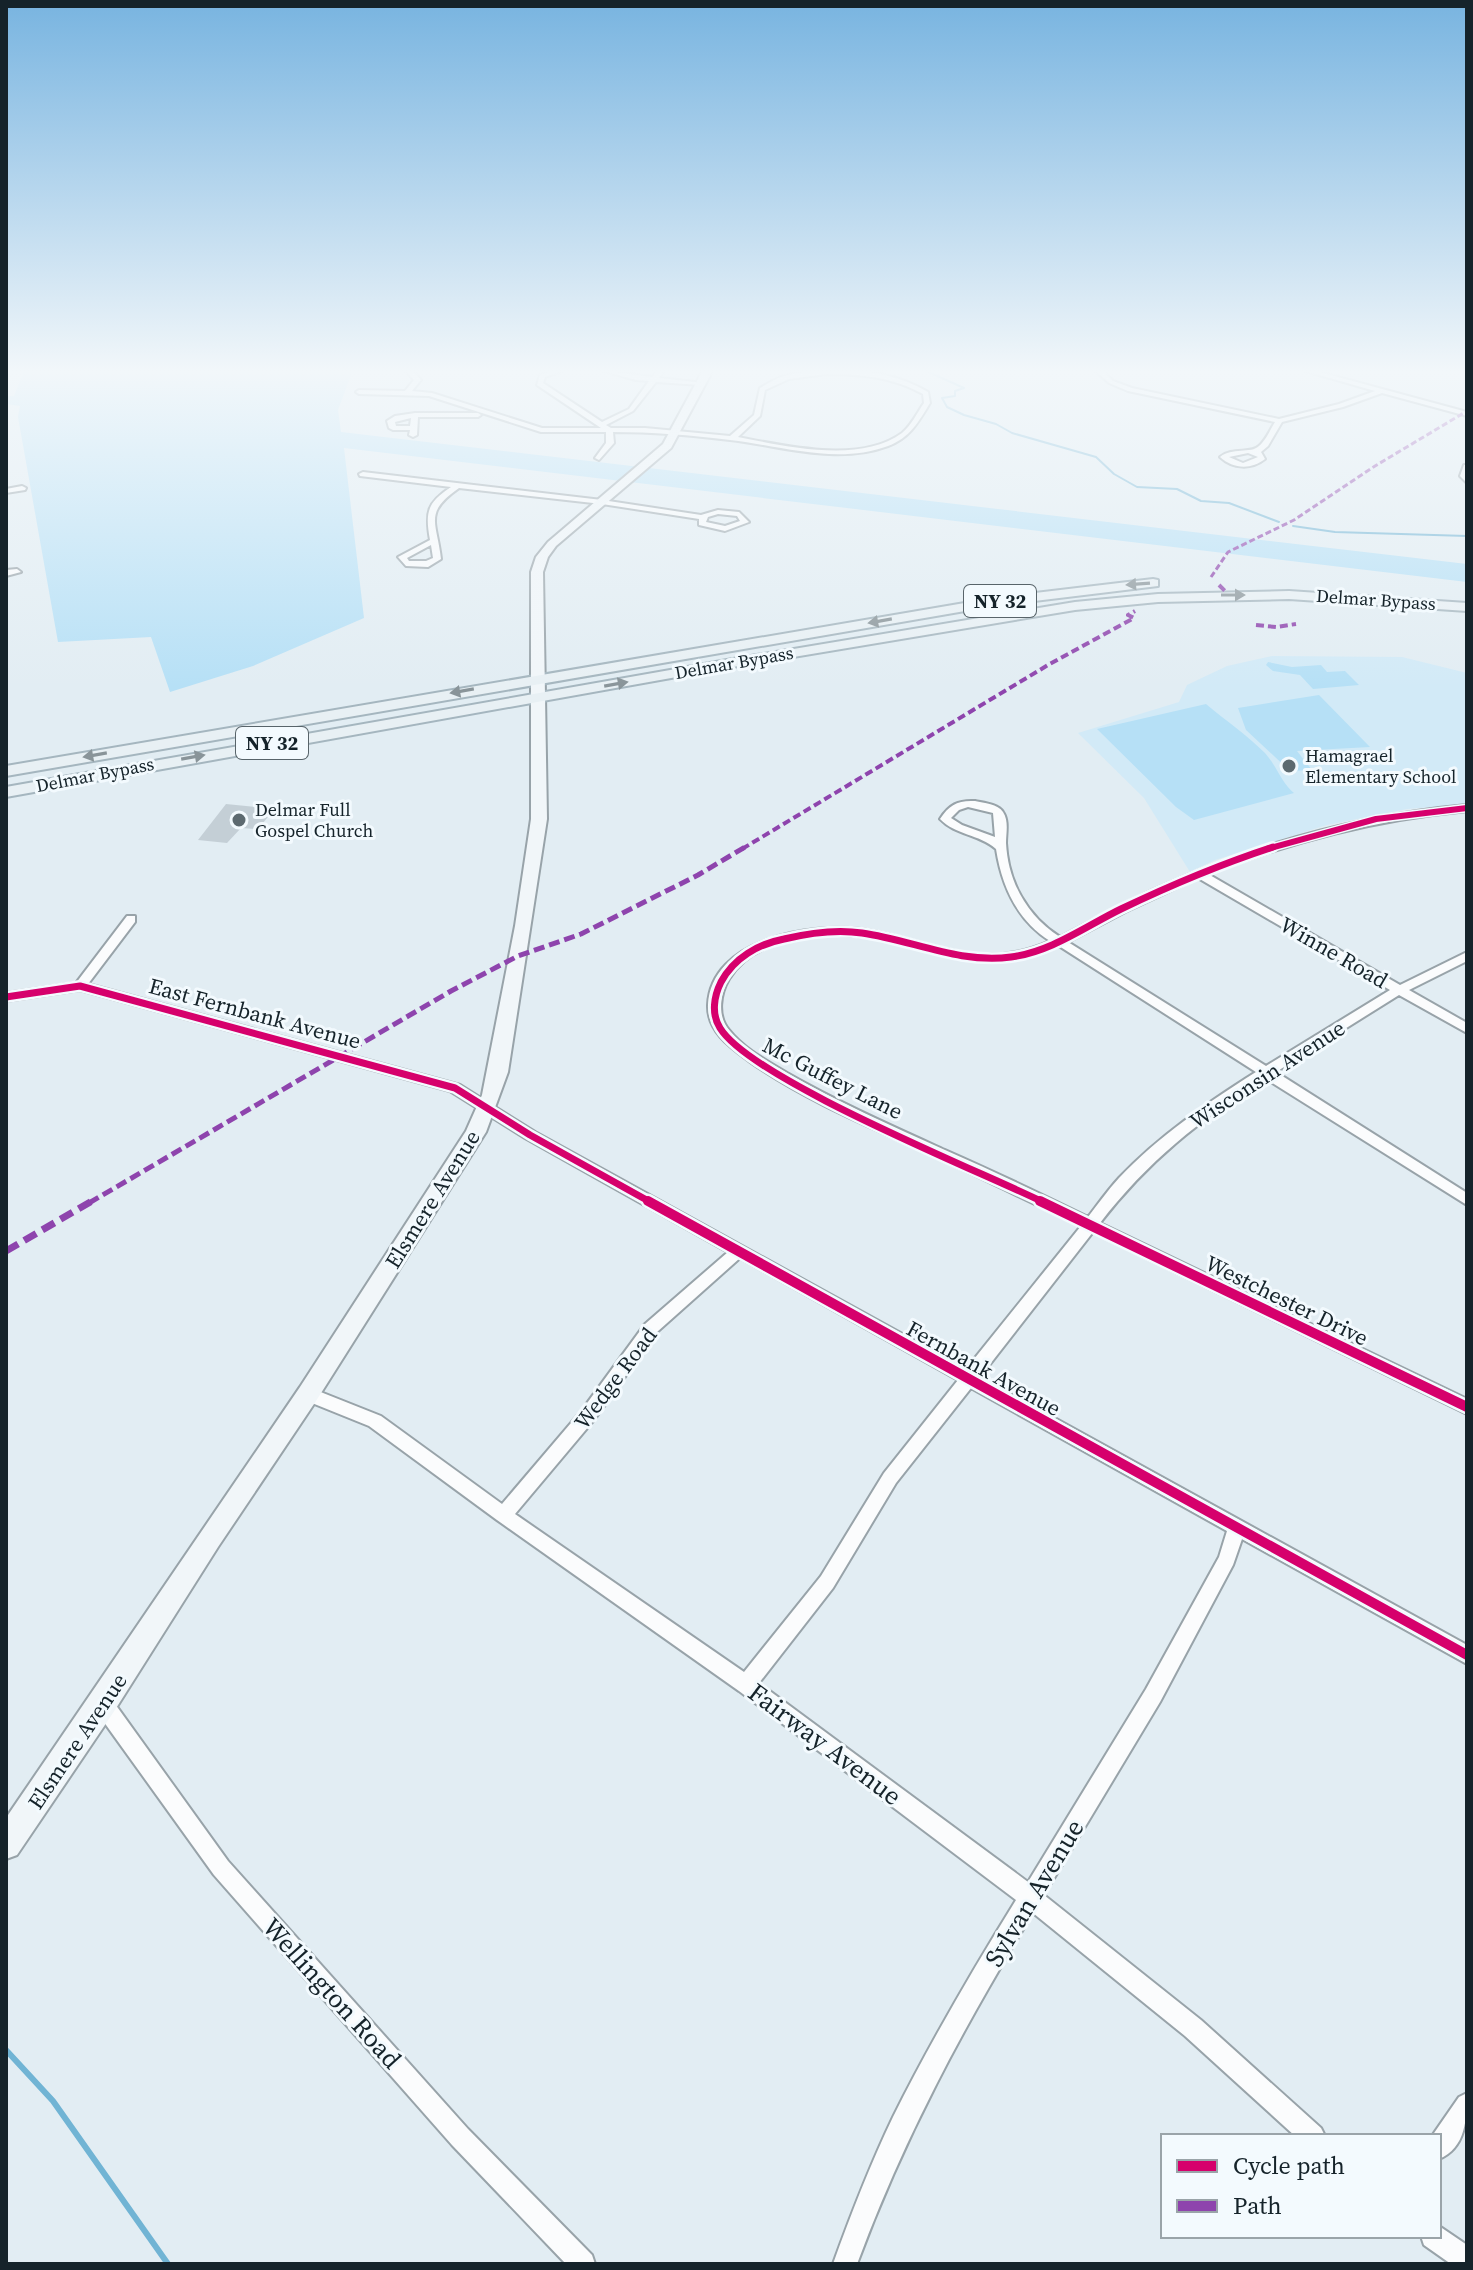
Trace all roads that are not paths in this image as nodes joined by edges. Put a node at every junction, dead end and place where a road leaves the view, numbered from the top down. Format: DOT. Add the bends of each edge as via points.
graph roads {
  1 [pos="380,476"];
  2 [pos="633,476"];
  3 [pos="458,485"];
  4 [pos="22,488"];
  5 [pos="6,491"];
  6 [pos="602,502"];
  7 [pos="702,517"];
  8 [pos="434,541"];
  9 [pos="17,572"];
  10 [pos="6,573"];
  11 [pos="1327,582"];
  12 [pos="1422,588"];
  13 [pos="1467,593"];
  14 [pos="1467,607"];
  15 [pos="539,688"];
  16 [pos="6,771"];
  17 [pos="6,792"];
  18 [pos="1467,808"];
  19 [pos="1000,847"];
  20 [pos="1201,875"];
  21 [pos="131,919"];
  22 [pos="1061,943"];
  23 [pos="1467,956"];
  24 [pos="80,986"];
  25 [pos="1399,990"];
  26 [pos="6,997"];
  27 [pos="1467,1029"];
  28 [pos="1267,1072"];
  29 [pos="487,1108"];
  30 [pos="1467,1200"];
  31 [pos="1091,1224"];
  32 [pos="738,1251"];
  33 [pos="968,1381"];
  34 [pos="308,1394"];
  35 [pos="1467,1407"];
  36 [pos="503,1515"];
  37 [pos="1237,1529"];
  38 [pos="1467,1655"];
  39 [pos="746,1685"];
  40 [pos="103,1704"];
  41 [pos="6,1844"];
  42 [pos="1030,1897"];
  43 [pos="1467,2105"];
  44 [pos="1311,2134"];
  45 [pos="1441,2144"];
  46 [pos="1436,2238"];
  47 [pos="1467,2260"];
  48 [pos="583,2264"];
  49 [pos="845,2264"];
  1 -- 3 [label="street"];
  2 -- 6 [label="main road, Elsmere Avenue"];
  3 -- 6 [label="street"];
  3 -- 8 [label="street" via="432,505 428,523"];
  4 -- 5 [label="street"];
  6 -- 7 [label="street"];
  6 -- 15 [label="main road, Elsmere Avenue" via="542,557 537,572"];
  7 -- 7 [label="street" via="705,526 725,529 746,519 725,511"];
  9 -- 10 [label="street"];
  11 -- 15 [label="main road, Delmar Bypass / NY 32, one-way" via="1186,582 1041,595 741,645"];
  12 -- 13 [label="main road, Delmar Bypass"];
  15 -- 14 [label="main road, Delmar Bypass / NY 32, one-way" via="1134,600 1289,595"];
  15 -- 16 [label="main road, Delmar Bypass / NY 32, one-way"];
  17 -- 15 [label="main road, Delmar Bypass / NY 32, one-way" via="334,733"];
  15 -- 29 [label="main road, Elsmere Avenue" via="539,819 498,1072"];
  18 -- 20 [label="street, Mc Guffey Lane" via="1390,816 1305,834"];
  19 -- 19 [label="street" via="997,811 964,804 949,810 945,819 954,828 989,838"];
  19 -- 22 [label="street" via="1015,902 1024,916"];
  20 -- 22 [label="street, Mc Guffey Lane" via="1120,909"];
  20 -- 25 [label="street, Winne Road"];
  21 -- 24 [label="street"];
  22 -- 28 [label="street"];
  22 -- 31 [label="street, Mc Guffey Lane" via="993,960 953,956 866,934 796,936 769,942 733,964 719,986 715,1011 733,1043 771,1068"];
  23 -- 25 [label="street, Wisconsin Avenue"];
  24 -- 26 [label="street, East Fernbank Avenue"];
  24 -- 29 [label="street, East Fernbank Avenue" via="411,1075 466,1093"];
  25 -- 27 [label="street, Winne Road"];
  25 -- 28 [label="street, Wisconsin Avenue"];
  28 -- 30 [label="street"];
  28 -- 31 [label="street, Wisconsin Avenue" via="1177,1133 1124,1182"];
  29 -- 32 [label="street, Fernbank Avenue"];
  29 -- 34 [label="main road, Elsmere Avenue"];
  31 -- 33 [label="street, Wisconsin Avenue"];
  31 -- 35 [label="street, Westchester Drive"];
  32 -- 33 [label="street, Fernbank Avenue"];
  32 -- 36 [label="street, Wedge Road" via="651,1328 588,1415"];
  33 -- 37 [label="street, Fernbank Avenue"];
  33 -- 39 [label="street, Wisconsin Avenue" via="890,1478 827,1582"];
  34 -- 36 [label="street, Fairway Avenue" via="375,1421"];
  34 -- 40 [label="main road, Elsmere Avenue"];
  36 -- 39 [label="street, Fairway Avenue"];
  37 -- 38 [label="street, Fernbank Avenue"];
  37 -- 42 [label="street, Sylvan Avenue" via="1227,1559 1128,1738"];
  39 -- 42 [label="street, Fairway Avenue"];
  40 -- 41 [label="main road, Elsmere Avenue"];
  40 -- 48 [label="street, Wellington Road" via="221,1868 460,2137"];
  42 -- 44 [label="street, Fairway Avenue" via="1193,2028"];
  42 -- 49 [label="street, Sylvan Avenue" via="899,2126"];
  43 -- 45 [label="street"];
  46 -- 47 [label="street"];
}
